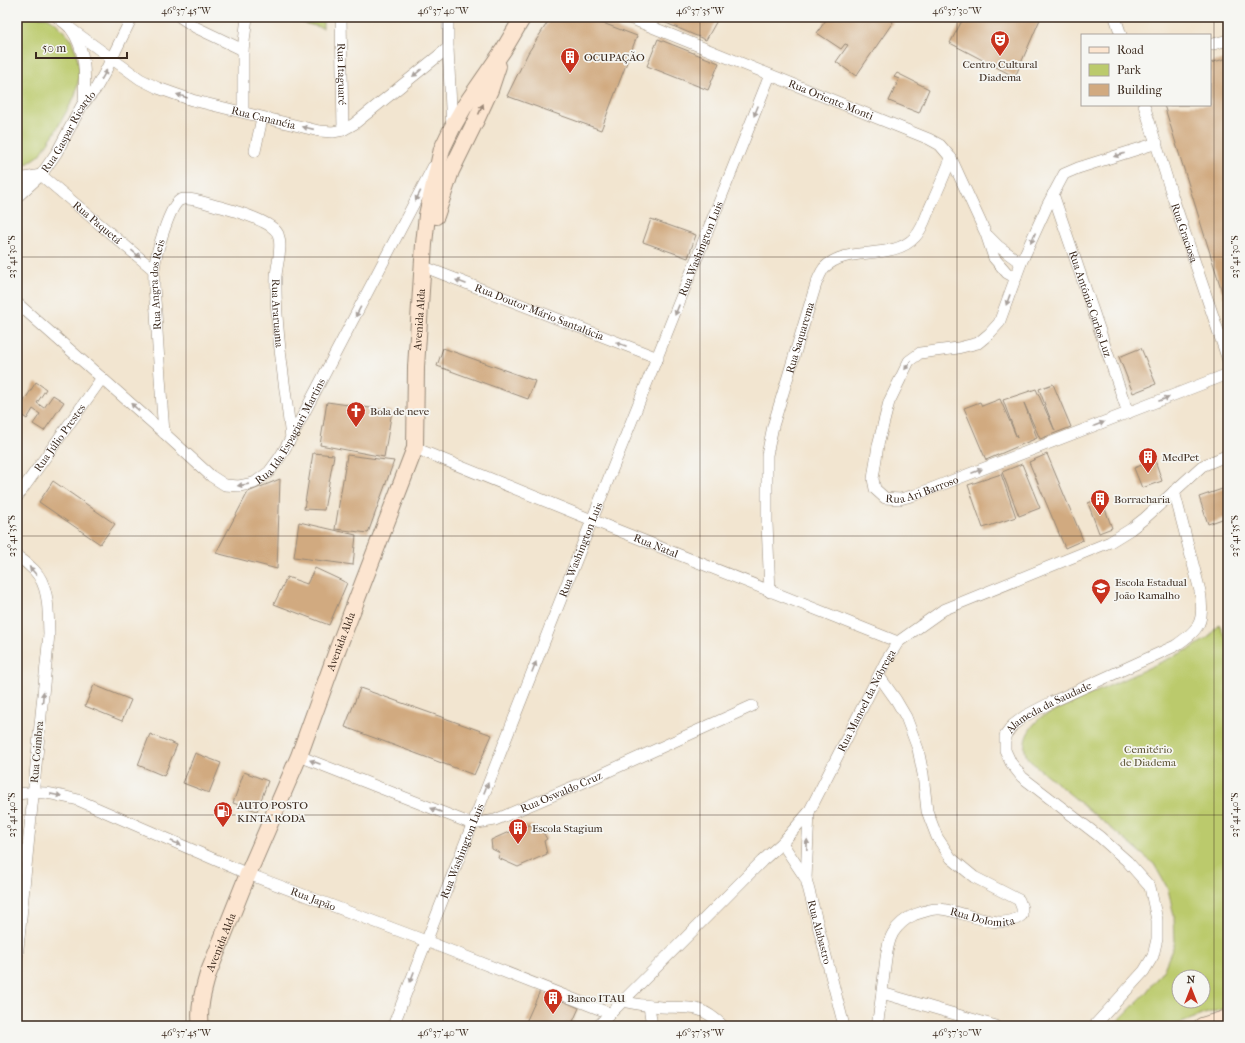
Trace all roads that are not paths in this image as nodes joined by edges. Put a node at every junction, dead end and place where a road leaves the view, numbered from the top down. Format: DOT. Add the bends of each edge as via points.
graph roads {
  1 [pos="57,17"];
  2 [pos="132,17"];
  3 [pos="180,17"];
  4 [pos="247,17"];
  5 [pos="340,17"];
  6 [pos="448,17"];
  7 [pos="523,17"];
  8 [pos="627,17"];
  9 [pos="1115,17"];
  10 [pos="71,29"];
  11 [pos="1121,34"];
  12 [pos="1228,40"];
  13 [pos="1211,45"];
  14 [pos="448,48"];
  15 [pos="242,50"];
  16 [pos="504,50"];
  17 [pos="112,59"];
  18 [pos="770,75"];
  19 [pos="84,102"];
  20 [pos="1144,106"];
  21 [pos="243,112"];
  22 [pos="262,118"];
  23 [pos="452,128"];
  24 [pos="343,130"];
  25 [pos="1157,143"];
  26 [pos="442,149"];
  27 [pos="255,151"];
  28 [pos="951,158"];
  29 [pos="451,171"];
  30 [pos="41,175"];
  31 [pos="17,177"];
  32 [pos="1053,194"];
  33 [pos="17,197"];
  34 [pos="238,212"];
  35 [pos="986,234"];
  36 [pos="424,244"];
  37 [pos="1021,263"];
  38 [pos="422,266"];
  39 [pos="154,270"];
  40 [pos="1016,278"];
  41 [pos="17,303"];
  42 [pos="658,358"];
  43 [pos="1228,360"];
  44 [pos="1228,374"];
  45 [pos="102,378"];
  46 [pos="1128,413"];
  47 [pos="164,433"];
  48 [pos="291,438"];
  49 [pos="415,448"];
  50 [pos="1228,455"];
  51 [pos="1174,491"];
  52 [pos="17,497"];
  53 [pos="592,520"];
  54 [pos="17,556"];
  55 [pos="770,592"];
  56 [pos="898,642"];
  57 [pos="879,676"];
  58 [pos="752,706"];
  59 [pos="299,756"];
  60 [pos="34,792"];
  61 [pos="17,794"];
  62 [pos="808,812"];
  63 [pos="472,824"];
  64 [pos="782,843"];
  65 [pos="248,874"];
  66 [pos="806,879"];
  67 [pos="426,940"];
  68 [pos="17,958"];
  69 [pos="882,993"];
  70 [pos="621,1001"];
  71 [pos="649,1006"];
  72 [pos="609,1013"];
  73 [pos="1228,1018"];
  74 [pos="201,1026"];
  75 [pos="393,1026"];
  76 [pos="598,1026"];
  77 [pos="652,1026"];
  78 [pos="723,1026"];
  79 [pos="844,1026"];
  80 [pos="877,1026"];
  81 [pos="996,1026"];
  82 [pos="1094,1026"];
  83 [pos="1202,1026"];
  1 -- 10 [label="street, Rua Cananéia"];
  2 -- 17 [label="street, Rua Gaspar Ricardo"];
  3 -- 15 [label="street"];
  4 -- 15 [label="street"];
  5 -- 24 [label="street, Rua Itaguaré"];
  6 -- 14 [label="street"];
  7 -- 16 [label="main road, Avenida Alda"];
  8 -- 18 [label="street, Rua Oriente Monti"];
  9 -- 11 [label="street"];
  10 -- 17 [label="street, Rua Cananéia"];
  10 -- 19 [label="street" via="80,45 83,58"];
  12 -- 13 [label="street"];
  14 -- 23 [label="street"];
  14 -- 24 [label="street, Rua Cananéia, one-way" via="354,124"];
  15 -- 21 [label="street"];
  16 -- 23 [label="main road, Avenida Alda" via="490,67"];
  29 -- 16 [label="main road, Avenida Alda, one-way" via="490,90"];
  19 -- 17 [label="street, Rua Gaspar Ricardo, one-way"];
  21 -- 17 [label="street, Rua Cananéia, one-way" via="192,100 158,88"];
  18 -- 28 [label="street, Rua Oriente Monti" via="929,139 940,145"];
  18 -- 42 [label="street, Rua Washington Luis, one-way"];
  19 -- 30 [label="street, Rua Gaspar Ricardo" via="57,152"];
  20 -- 25 [label="street, Rua Graciosa"];
  21 -- 22 [label="street, Rua Cananéia"];
  24 -- 22 [label="street, Rua Cananéia, one-way" via="319,131"];
  22 -- 27 [label="street"];
  23 -- 26 [label="main road, Avenida Alda"];
  23 -- 29 [label="main road"];
  25 -- 32 [label="street, one-way" via="1064,174"];
  25 -- 43 [label="street, Rua Graciosa"];
  26 -- 36 [label="main road, Avenida Alda"];
  26 -- 48 [label="street, Rua Ida Espagiari Martins, one-way"];
  28 -- 35 [label="street, Rua Oriente Monti"];
  28 -- 55 [label="street, Rua Saquarema" via="916,236 904,246 836,259 824,269 816,284 767,454"];
  29 -- 36 [label="main road, Avenida Alda"];
  30 -- 31 [label="street"];
  30 -- 33 [label="street, Rua Gaspar Ricardo"];
  30 -- 39 [label="street, Rua Paquetá, one-way"];
  32 -- 37 [label="street, one-way"];
  32 -- 46 [label="street, Rua Antônio Carlos Luz"];
  34 -- 39 [label="street, Rua Angra dos Reis" via="193,199 180,201 172,210"];
  34 -- 48 [label="street, Rua Araruama" via="263,222 278,233 276,276 279,334"];
  35 -- 37 [label="street, Rua Oriente Monti"];
  35 -- 40 [label="street, Rua Oriente Monti" via="994,258 1007,273"];
  36 -- 38 [label="main road, Avenida Alda"];
  37 -- 40 [label="street, Rua Ari Barroso"];
  42 -- 38 [label="street, Rua Doutor Mário Santalúcia, one-way"];
  38 -- 49 [label="main road, Avenida Alda" via="416,367"];
  39 -- 47 [label="street, Rua Angra dos Reis"];
  40 -- 46 [label="street, Rua Ari Barroso, one-way" via="999,323 978,343 920,353 909,361 889,402 885,417 874,465 875,490 885,498 900,499 915,495"];
  41 -- 45 [label="street, Rua Ida Espagiari Martins"];
  42 -- 53 [label="street, Rua Washington Luis"];
  46 -- 44 [label="street, Rua Ari Barroso, one-way"];
  47 -- 45 [label="street, Rua Ida Espagiari Martins, one-way"];
  45 -- 52 [label="street, Rua Júlio Prestes"];
  48 -- 47 [label="street, Rua Ida Espagiari Martins, one-way" via="269,472 254,483 239,486 225,485 211,476"];
  49 -- 53 [label="street, Rua Natal"];
  49 -- 59 [label="main road, Avenida Alda"];
  50 -- 51 [label="street, Rua Manoel da Nóbrega" via="1202,466"];
  51 -- 56 [label="street, Rua Manoel da Nóbrega" via="1145,518 1110,542 943,610"];
  51 -- 82 [label="street, Alameda da Saudade" via="1200,591 1203,608 1200,623 1190,636 1175,646 1025,716 1013,725 1005,736 1005,750 1010,762 1022,777 1100,837 1140,873 1150,887 1157,920 1153,956 1144,972"];
  53 -- 55 [label="street, Rua Natal"];
  63 -- 53 [label="street, Rua Washington Luis, one-way"];
  60 -- 54 [label="street, Rua Coimbra, one-way" via="49,634 48,602 35,571"];
  55 -- 56 [label="street, Rua Natal"];
  56 -- 57 [label="street, Rua Manoel da Nóbrega"];
  57 -- 62 [label="street, Rua Manoel da Nóbrega"];
  57 -- 69 [label="street, Rua Dolomita" via="906,718 918,749 928,811 937,837 951,858 974,877 1019,900 1022,911 1022,915 1010,922 994,922 957,911 938,909 923,911 908,918 893,932 888,945"];
  58 -- 63 [label="street, Rua Oswaldo Cruz" via="494,820"];
  63 -- 59 [label="street, one-way"];
  59 -- 65 [label="main road, Avenida Alda"];
  60 -- 61 [label="street, Rua Japão"];
  60 -- 65 [label="street, Rua Japão, one-way" via="78,800"];
  60 -- 68 [label="street, Rua Coimbra"];
  62 -- 64 [label="street, Rua Manoel da Nóbrega"];
  66 -- 62 [label="street, one-way"];
  63 -- 67 [label="street, Rua Washington Luis"];
  64 -- 66 [label="street, Rua Alabastro"];
  64 -- 70 [label="street, Rua Manoel da Nóbrega"];
  65 -- 67 [label="street, Rua Japão"];
  65 -- 74 [label="main road, Avenida Alda" via="208,974 203,991"];
  66 -- 79 [label="street, Rua Alabastro"];
  67 -- 72 [label="street, Rua Japão"];
  67 -- 75 [label="street, Rua Washington Luis, one-way"];
  69 -- 80 [label="street, Rua Dolomita"];
  69 -- 81 [label="street"];
  70 -- 71 [label="street"];
  70 -- 72 [label="street, Rua Manoel da Nóbrega"];
  71 -- 77 [label="street"];
  71 -- 78 [label="street" via="686,1006 702,1010"];
  72 -- 76 [label="street, Rua Manoel da Nóbrega"];
  73 -- 83 [label="main road"];
}
